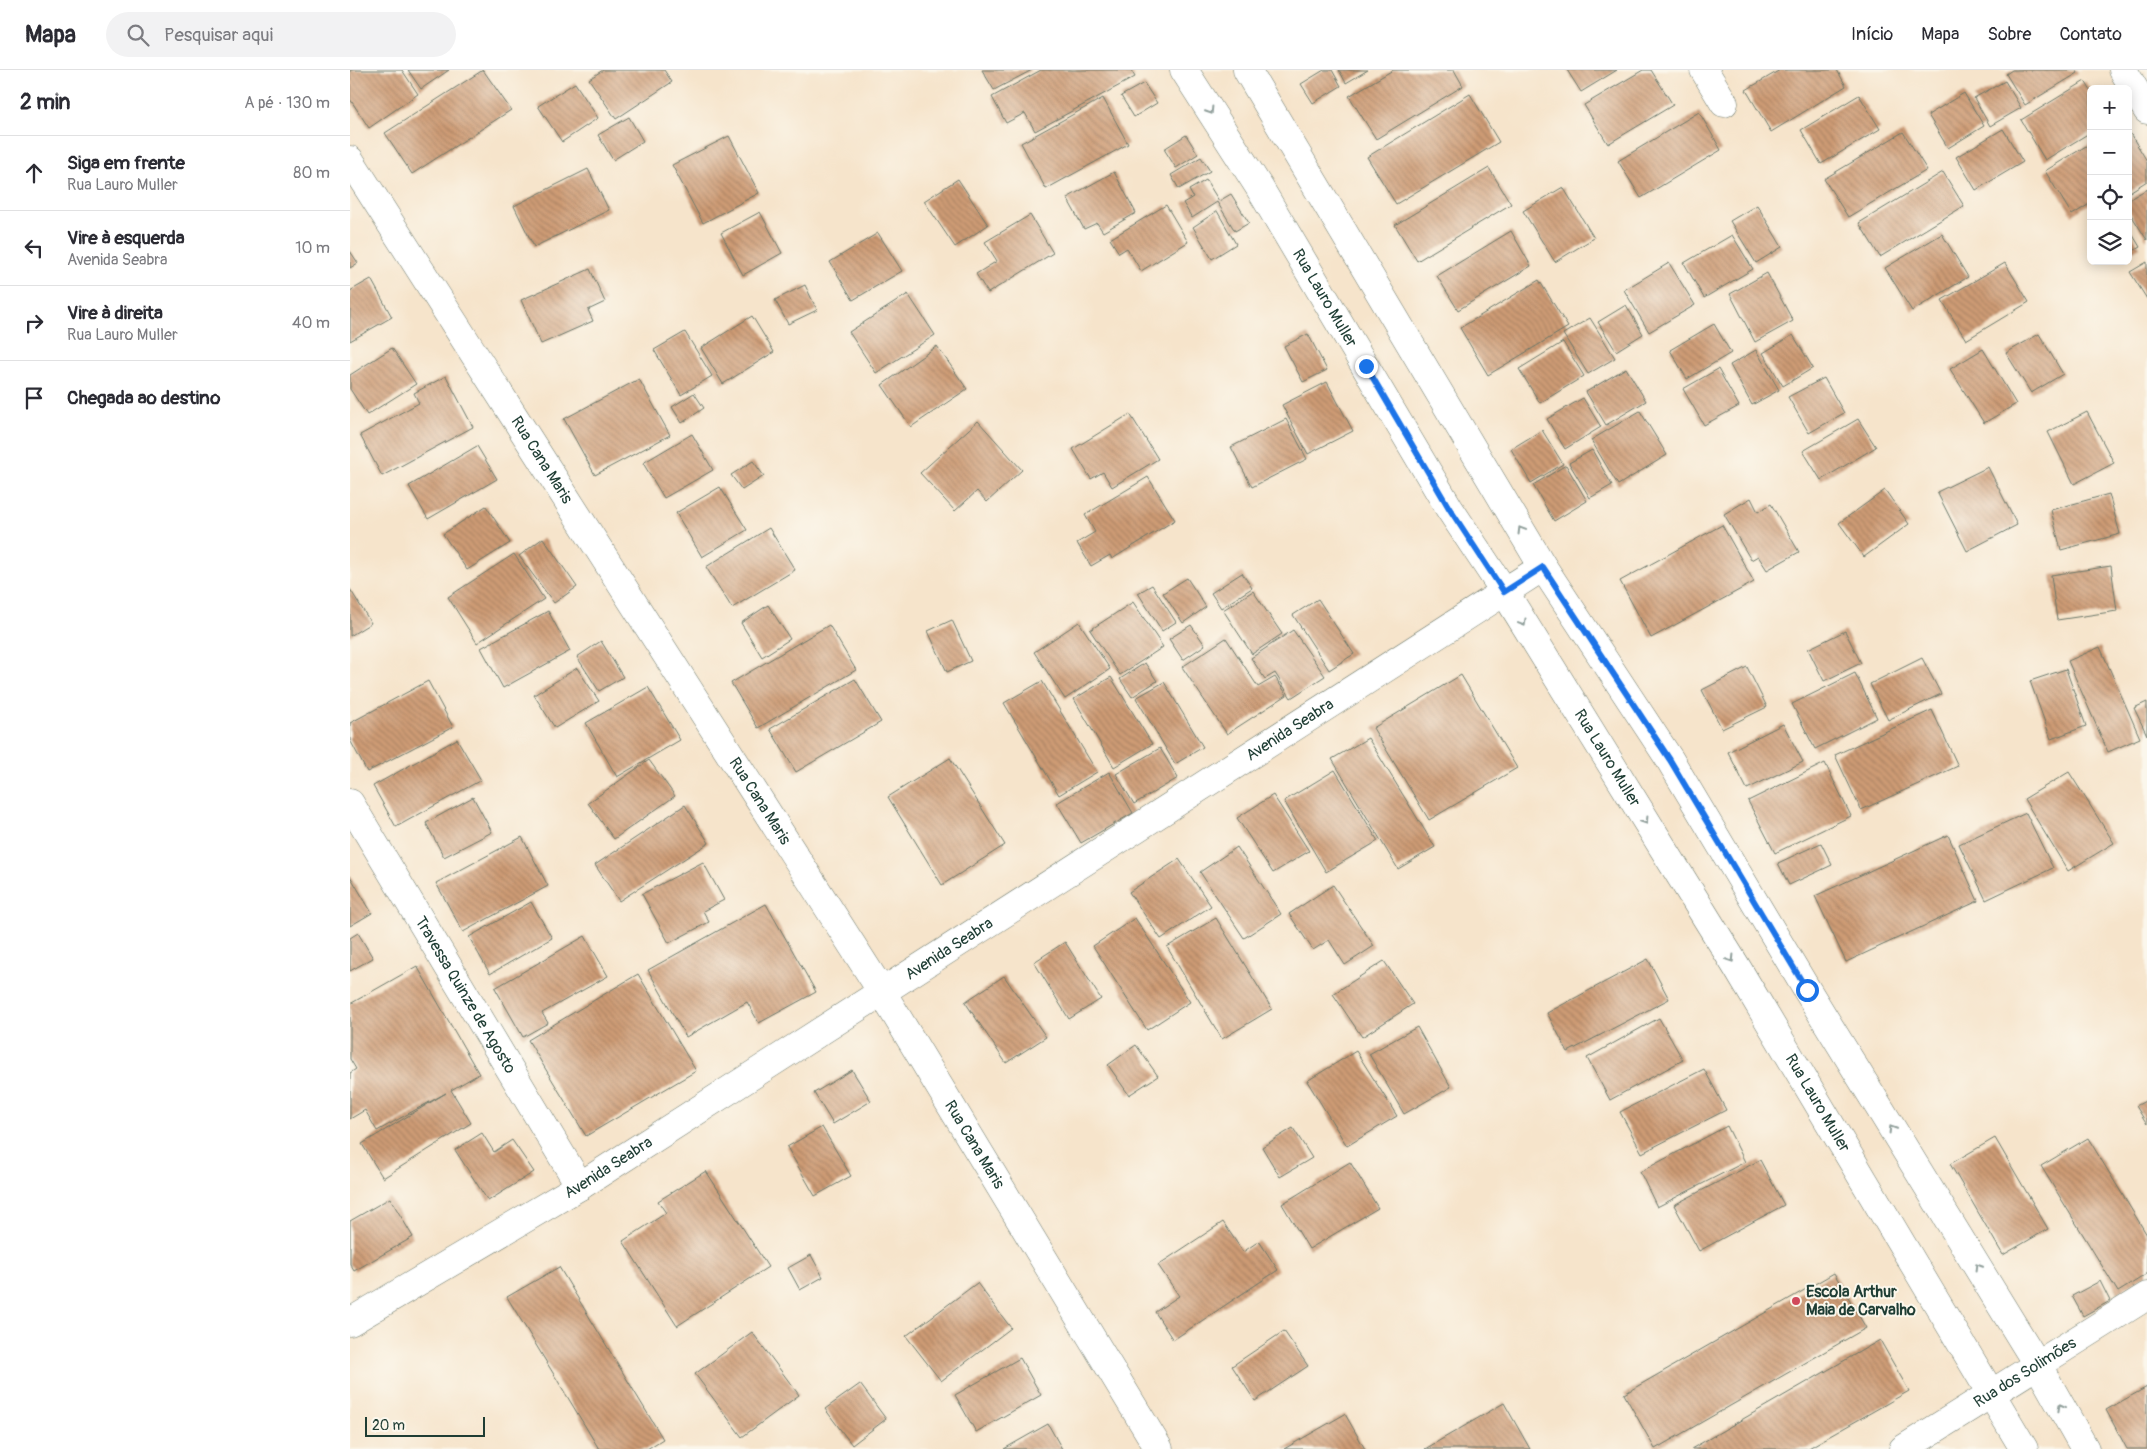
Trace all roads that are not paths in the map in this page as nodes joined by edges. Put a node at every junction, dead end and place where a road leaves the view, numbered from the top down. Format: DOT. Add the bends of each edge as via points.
graph roads {
  1 [pos="1184,70"];
  2 [pos="1247,70"];
  3 [pos="1704,70"];
  4 [pos="2123,70"];
  5 [pos="1724,103"];
  6 [pos="2147,110"];
  7 [pos="350,160"];
  8 [pos="1543,567"];
  9 [pos="1504,592"];
  10 [pos="350,802"];
  11 [pos="882,992"];
  12 [pos="580,1186"];
  13 [pos="2147,1296"];
  14 [pos="350,1322"];
  15 [pos="2037,1364"];
  16 [pos="1991,1394"];
  17 [pos="1159,1449"];
  18 [pos="1904,1449"];
  19 [pos="2024,1449"];
  20 [pos="2085,1449"];
  1 -- 9 [label="street, Rua Lauro Muller, one-way" via="1259,188 1449,508"];
  8 -- 2 [label="street, one-way"];
  3 -- 5 [label="street"];
  4 -- 6 [label="street"];
  7 -- 11 [label="street, Rua Cana Maris"];
  8 -- 9 [label="street, Avenida Seabra"];
  15 -- 8 [label="street, one-way" via="1670,760"];
  9 -- 11 [label="street, Avenida Seabra"];
  9 -- 16 [label="street, Rua Lauro Muller, one-way" via="1736,966"];
  10 -- 12 [label="street, Travessa Quinze de Agosto"];
  11 -- 12 [label="street, Avenida Seabra"];
  11 -- 17 [label="street, Rua Cana Maris"];
  12 -- 14 [label="street, Avenida Seabra"];
  13 -- 15 [label="street, Rua dos Solimões"];
  15 -- 16 [label="street, Rua dos Solimões"];
  20 -- 15 [label="street, one-way"];
  16 -- 18 [label="street, Rua dos Solimões"];
  16 -- 19 [label="street, Rua Lauro Muller"];
}
